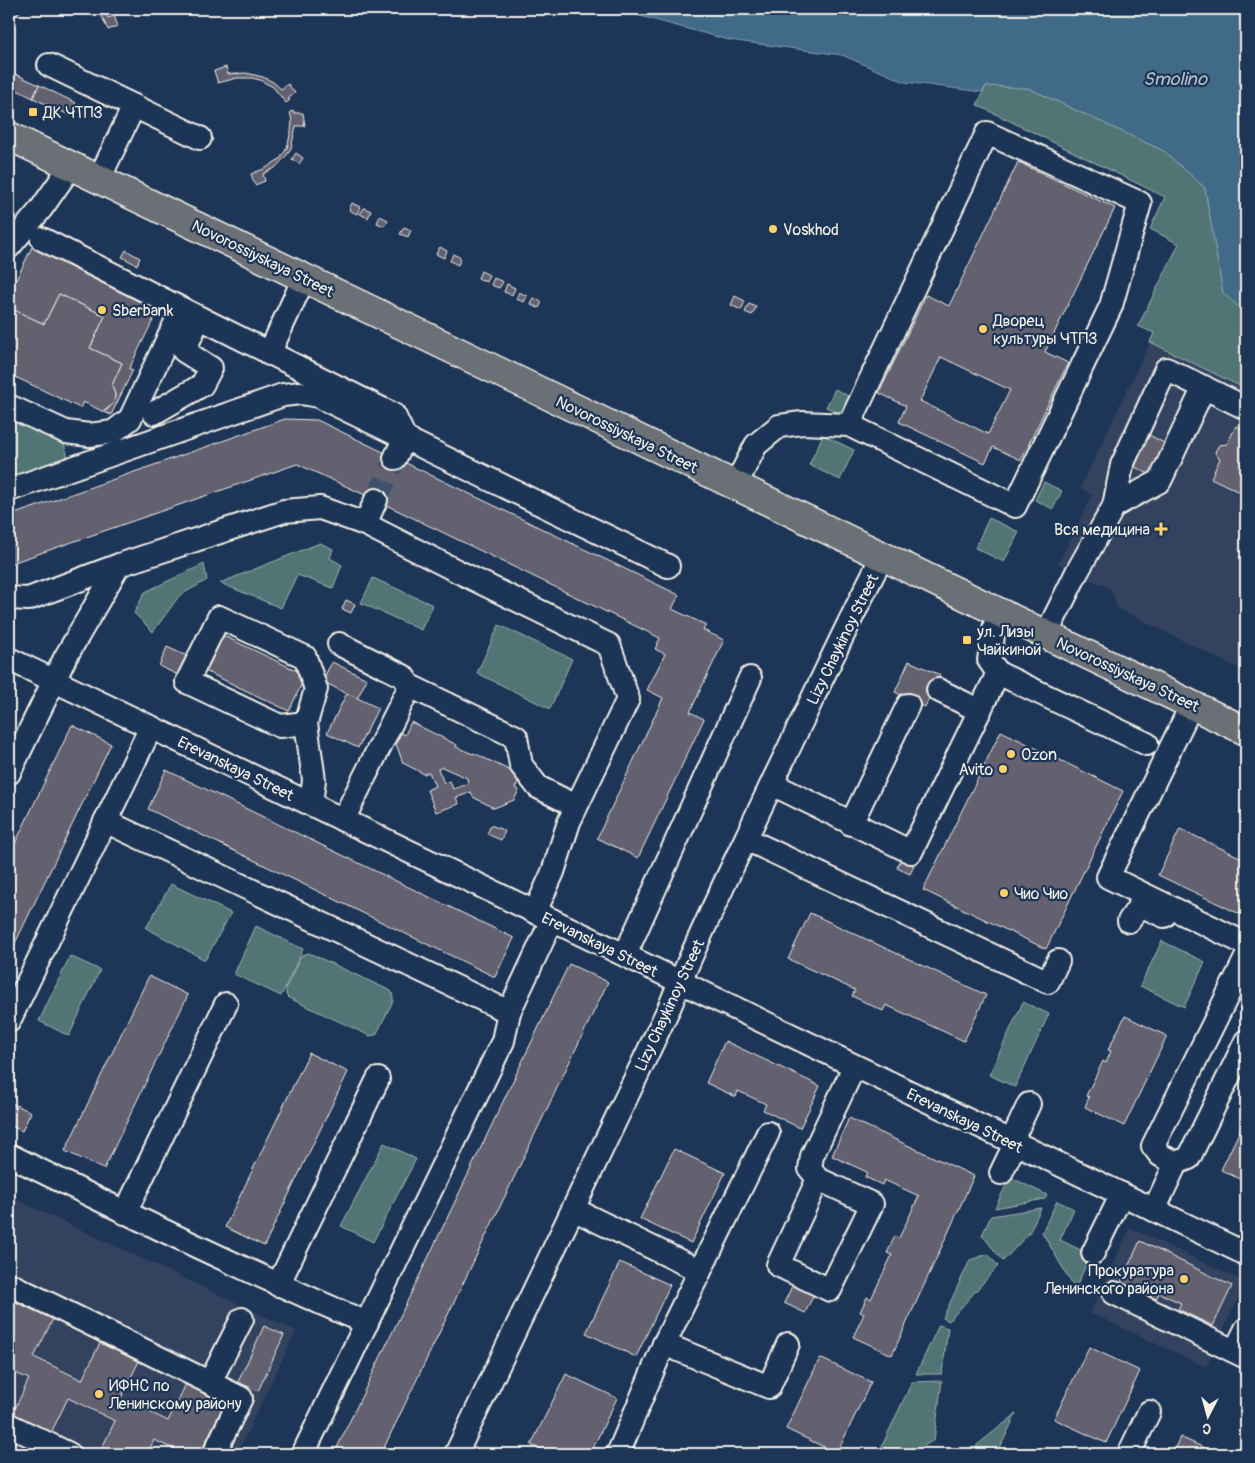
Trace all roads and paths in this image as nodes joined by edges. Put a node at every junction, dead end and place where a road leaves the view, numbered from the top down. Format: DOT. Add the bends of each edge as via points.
graph roads {
  1 [pos="49,65"];
  2 [pos="134,106"];
  3 [pos="9,136"];
  4 [pos="200,138"];
  5 [pos="71,166"];
  6 [pos="99,180"];
  7 [pos="42,239"];
  8 [pos="9,247"];
  9 [pos="304,278"];
  10 [pos="190,314"];
  11 [pos="269,354"];
  12 [pos="1204,387"];
  13 [pos="9,406"];
  14 [pos="1246,408"];
  15 [pos="154,413"];
  16 [pos="849,425"];
  17 [pos="405,438"];
  18 [pos="395,458"];
  19 [pos="735,486"];
  20 [pos="9,490"];
  21 [pos="376,500"];
  22 [pos="1114,506"];
  23 [pos="365,524"];
  24 [pos="882,557"];
  25 [pos="119,565"];
  26 [pos="668,566"];
  27 [pos="9,598"];
  28 [pos="997,612"];
  29 [pos="1046,635"];
  30 [pos="339,644"];
  31 [pos="9,659"];
  32 [pos="998,673"];
  33 [pos="750,678"];
  34 [pos="54,681"];
  35 [pos="410,686"];
  36 [pos="938,690"];
  37 [pos="1192,704"];
  38 [pos="908,705"];
  39 [pos="980,711"];
  40 [pos="306,723"];
  41 [pos="151,727"];
  42 [pos="1246,731"];
  43 [pos="1147,744"];
  44 [pos="9,773"];
  45 [pos="772,784"];
  46 [pos="311,804"];
  47 [pos="576,806"];
  48 [pos="343,820"];
  49 [pos="105,821"];
  50 [pos="851,824"];
  51 [pos="746,839"];
  52 [pos="543,916"];
  53 [pos="1130,921"];
  54 [pos="1246,944"];
  55 [pos="1246,954"];
  56 [pos="625,955"];
  57 [pos="1246,958"];
  58 [pos="1058,961"];
  59 [pos="680,981"];
  60 [pos="226,1004"];
  61 [pos="509,1012"];
  62 [pos="9,1021"];
  63 [pos="1246,1041"];
  64 [pos="854,1067"];
  65 [pos="378,1079"];
  66 [pos="1029,1104"];
  67 [pos="768,1133"];
  68 [pos="1013,1143"];
  69 [pos="9,1155"];
  70 [pos="1176,1163"];
  71 [pos="1001,1173"];
  72 [pos="818,1179"];
  73 [pos="1122,1194"];
  74 [pos="573,1209"];
  75 [pos="1154,1210"];
  76 [pos="124,1212"];
  77 [pos="1093,1253"];
  78 [pos="1246,1254"];
  79 [pos="700,1271"];
  80 [pos="9,1284"];
  81 [pos="278,1285"];
  82 [pos="1114,1293"];
  83 [pos="242,1319"];
  84 [pos="367,1323"];
  85 [pos="1246,1329"];
  86 [pos="664,1344"];
  87 [pos="788,1344"];
  88 [pos="1241,1354"];
  89 [pos="210,1382"];
  90 [pos="1149,1412"];
  91 [pos="9,1424"];
  92 [pos="68,1454"];
  93 [pos="214,1454"];
  94 [pos="303,1454"];
  95 [pos="456,1454"];
  96 [pos="618,1454"];
  97 [pos="1130,1454"];
  1 -- 2 [label="street"];
  2 -- 4 [label="street"];
  2 -- 6 [label="street"];
  3 -- 5 [label="main road, Novorossiyskaya Street"];
  5 -- 6 [label="main road, Novorossiyskaya Street"];
  5 -- 8 [label="street"];
  6 -- 9 [label="main road, Novorossiyskaya Street"];
  7 -- 10 [label="street"];
  9 -- 11 [label="street"];
  9 -- 19 [label="main road, Novorossiyskaya Street"];
  10 -- 11 [label="street"];
  10 -- 13 [label="street" via="130,418 112,432 89,435 66,432"];
  10 -- 15 [label="street" via="184,351 211,368 202,385"];
  11 -- 17 [label="street" via="394,415"];
  12 -- 14 [label="street"];
  12 -- 22 [label="street" via="1160,481"];
  12 -- 22 [label="street" via="1166,369 1122,465"];
  16 -- 16 [label="street" via="1015,506 1111,306 1140,203 987,133"];
  16 -- 19 [label="street" via="802,423 779,426 756,445"];
  17 -- 18 [label="street"];
  17 -- 20 [label="street" via="318,396 283,395"];
  17 -- 26 [label="street"];
  19 -- 24 [label="main road, Novorossiyskaya Street"];
  21 -- 23 [label="street"];
  22 -- 29 [label="street"];
  23 -- 25 [label="street" via="320,508 284,512"];
  23 -- 47 [label="street" via="610,645 628,699"];
  24 -- 28 [label="main road, Novorossiyskaya Street"];
  24 -- 45 [label="street, Lizy Chaykinoy Street"];
  25 -- 27 [label="street" via="28,600"];
  25 -- 34 [label="street"];
  28 -- 29 [label="main road, Novorossiyskaya Street"];
  28 -- 32 [label="street" via="990,660"];
  29 -- 37 [label="main road, Novorossiyskaya Street"];
  30 -- 35 [label="street" via="403,676"];
  31 -- 34 [label="street, Erevanskaya Street"];
  32 -- 39 [label="street"];
  32 -- 43 [label="street"];
  33 -- 56 [label="street"];
  34 -- 41 [label="street, Erevanskaya Street"];
  34 -- 44 [label="street"];
  35 -- 47 [label="street" via="516,736 521,765 538,787"];
  35 -- 48 [label="street"];
  36 -- 39 [label="street"];
  37 -- 42 [label="main road, Novorossiyskaya Street"];
  37 -- 54 [label="street" via="1108,878"];
  38 -- 50 [label="street"];
  39 -- 50 [label="street" via="911,852"];
  40 -- 40 [label="street" via="280,726 187,682 219,617 305,656 316,689"];
  40 -- 46 [label="street" via="314,780"];
  41 -- 46 [label="street, Erevanskaya Street"];
  41 -- 49 [label="street"];
  45 -- 50 [label="street"];
  45 -- 51 [label="street, Lizy Chaykinoy Street"];
  46 -- 48 [label="street, Erevanskaya Street"];
  47 -- 52 [label="street" via="553,872"];
  48 -- 52 [label="street, Erevanskaya Street"];
  49 -- 61 [label="street"];
  49 -- 62 [label="street"];
  51 -- 58 [label="street" via="1048,982"];
  51 -- 59 [label="street, Lizy Chaykinoy Street"];
  52 -- 56 [label="street, Erevanskaya Street"];
  52 -- 61 [label="street"];
  53 -- 55 [label="street" via="1140,905"];
  56 -- 59 [label="street, Erevanskaya Street"];
  57 -- 70 [label="street" via="1153,1146 1160,1155"];
  59 -- 64 [label="street, Erevanskaya Street"];
  59 -- 74 [label="street, Lizy Chaykinoy Street"];
  60 -- 76 [label="street"];
  61 -- 84 [label="street" via="503,1041"];
  63 -- 70 [label="street" via="1189,1158"];
  64 -- 68 [label="street, Erevanskaya Street"];
  64 -- 72 [label="street" via="812,1156 810,1169"];
  65 -- 81 [label="street"];
  66 -- 68 [label="street"];
  67 -- 79 [label="street"];
  68 -- 71 [label="street"];
  68 -- 73 [label="street, Erevanskaya Street"];
  69 -- 76 [label="street"];
  70 -- 75 [label="street"];
  72 -- 72 [label="street" via="872,1204 830,1290 778,1264"];
  73 -- 75 [label="street, Erevanskaya Street"];
  73 -- 77 [label="street"];
  74 -- 79 [label="street"];
  74 -- 95 [label="street, Lizy Chaykinoy Street"];
  75 -- 78 [label="street, Erevanskaya Street"];
  76 -- 81 [label="street"];
  79 -- 86 [label="street"];
  80 -- 89 [label="street"];
  81 -- 84 [label="street"];
  82 -- 88 [label="street"];
  83 -- 89 [label="street"];
  84 -- 94 [label="street"];
  85 -- 88 [label="street"];
  86 -- 87 [label="street" via="768,1387"];
  86 -- 96 [label="street"];
  89 -- 93 [label="street" via="241,1398"];
  90 -- 97 [label="street"];
  91 -- 92 [label="street"];
}
